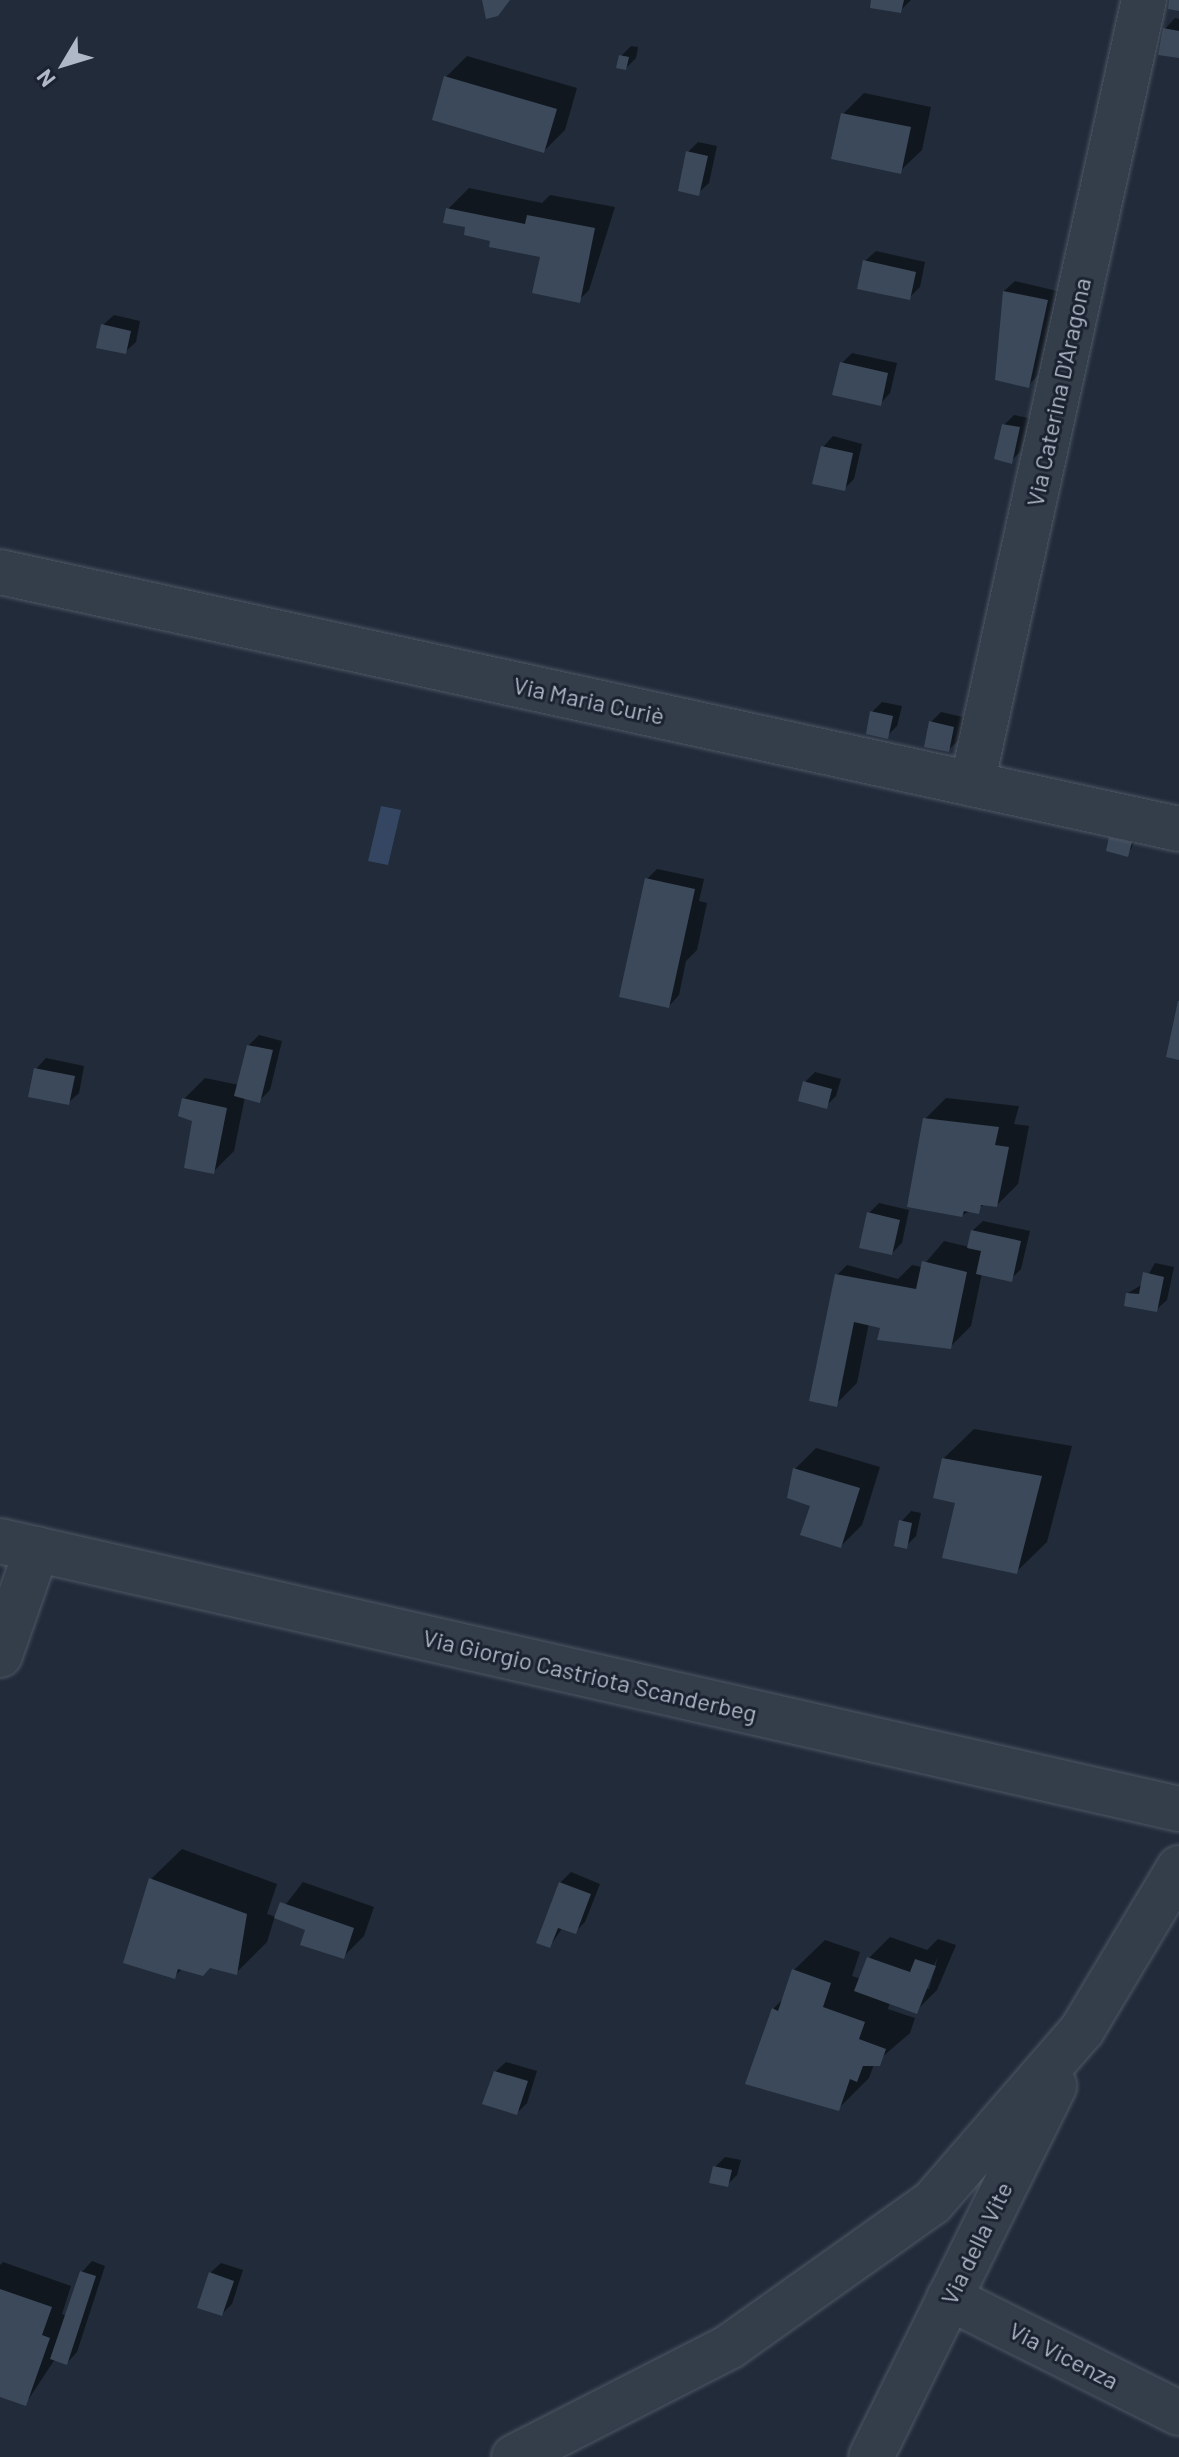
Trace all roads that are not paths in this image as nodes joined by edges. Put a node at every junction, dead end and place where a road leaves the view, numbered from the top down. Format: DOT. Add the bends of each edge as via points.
graph roads {
  1 [pos="1144,0"];
  2 [pos="0,572"];
  3 [pos="972,784"];
  4 [pos="1179,829"];
  5 [pos="18,1545"];
  6 [pos="0,1655"];
  7 [pos="1179,1809"];
  8 [pos="1179,1868"];
  9 [pos="1082,2030"];
  10 [pos="949,2298"];
  11 [pos="1179,2413"];
  12 [pos="514,2457"];
  13 [pos="871,2457"];
  1 -- 3 [label="street, Via Caterina D'Aragona"];
  2 -- 3 [label="street, Via Maria Curiè"];
  3 -- 4 [label="street, Via Maria Curiè"];
  5 -- 6 [label="street"];
  5 -- 7 [label="street, Via Giorgio Castriota Scanderbeg"];
  8 -- 9 [label="street"];
  9 -- 10 [label="street, Via della Vite"];
  9 -- 12 [label="street" via="932,2203 729,2347"];
  10 -- 11 [label="street, Via Vicenza"];
  10 -- 13 [label="street, Via della Vite"];
}
